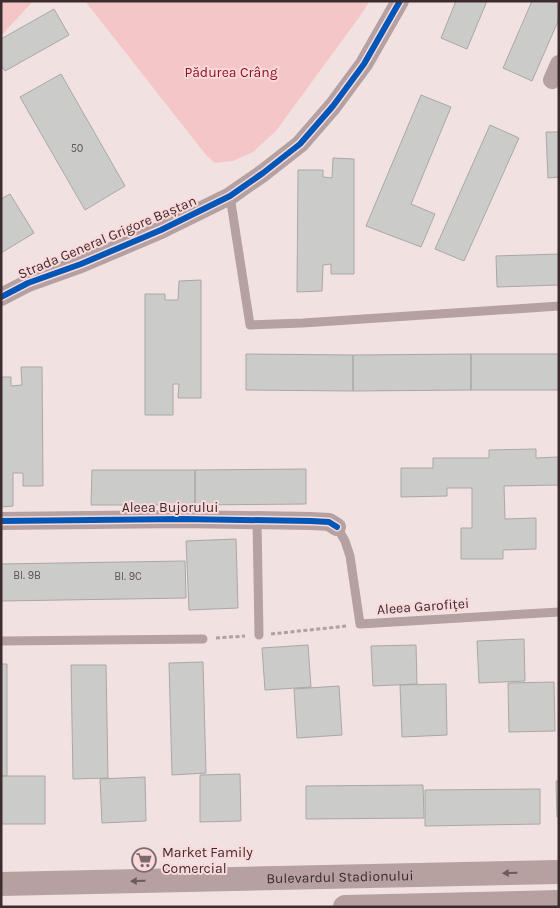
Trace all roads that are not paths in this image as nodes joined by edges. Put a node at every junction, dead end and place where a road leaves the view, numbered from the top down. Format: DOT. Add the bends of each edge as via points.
graph roads {
  1 [pos="400,1"];
  2 [pos="230,196"];
  3 [pos="1,297"];
  4 [pos="559,306"];
  5 [pos="257,520"];
  6 [pos="1,521"];
  7 [pos="337,527"];
  8 [pos="559,612"];
  9 [pos="259,635"];
  10 [pos="203,639"];
  11 [pos="1,641"];
  12 [pos="559,872"];
  13 [pos="1,884"];
  14 [pos="559,902"];
  15 [pos="345,907"];
  1 -- 2 [label="street, Strada General Grigore Baștan" via="364,64 300,144"];
  2 -- 3 [label="street, Strada General Grigore Baștan" via="161,230"];
  2 -- 4 [label="lane" via="250,325"];
  5 -- 6 [label="street, Aleea Bujorului"];
  5 -- 7 [label="street, Aleea Bujorului" via="329,522"];
  5 -- 9 [label="lane"];
  7 -- 8 [label="lane, Aleea Garofiței" via="350,556 360,624"];
  10 -- 11 [label="lane"];
  12 -- 13 [label="main road, Bulevardul Stadionului, one-way"];
  14 -- 15 [label="main road"];
}
